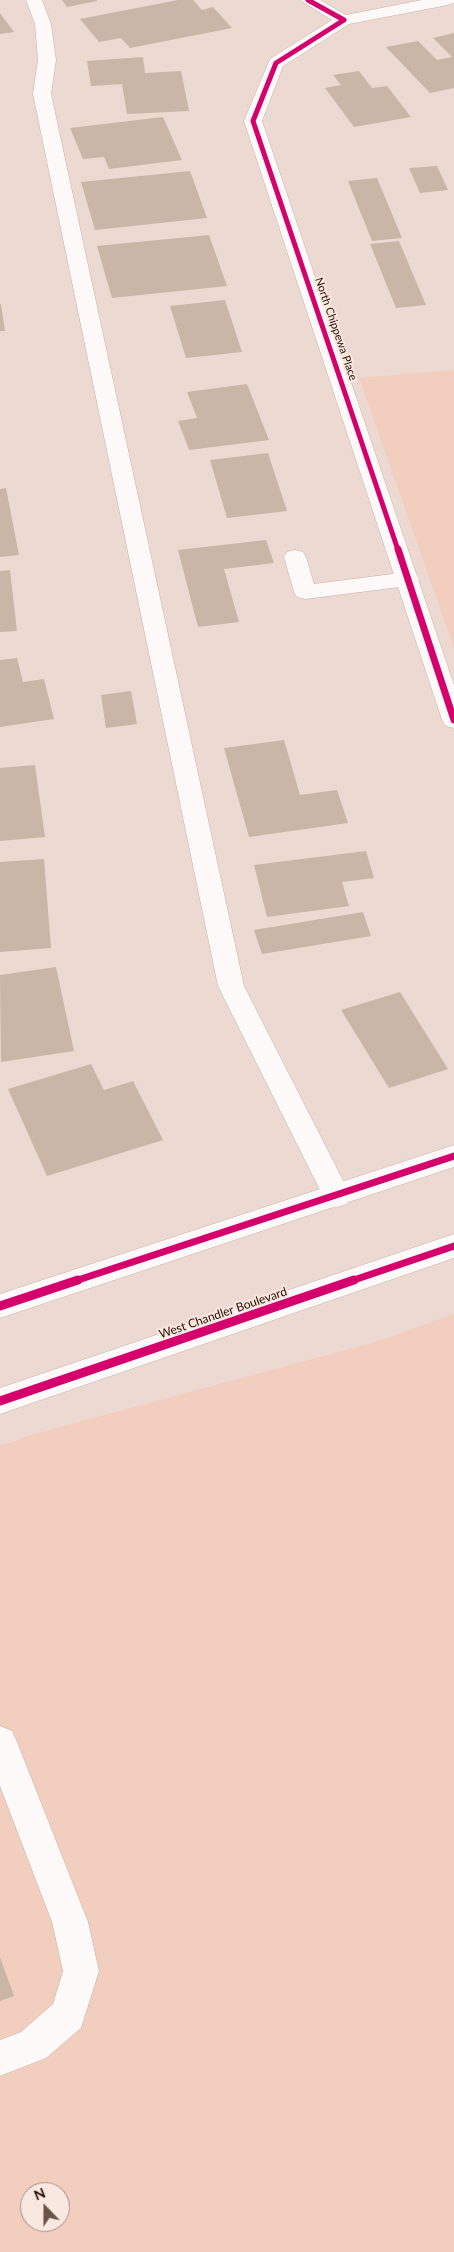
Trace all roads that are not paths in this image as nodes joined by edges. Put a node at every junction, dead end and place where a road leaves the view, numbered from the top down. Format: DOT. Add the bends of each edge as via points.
graph roads {
  1 [pos="34,0"];
  2 [pos="308,0"];
  3 [pos="448,0"];
  4 [pos="344,20"];
  5 [pos="295,557"];
  6 [pos="408,580"];
  7 [pos="454,720"];
  8 [pos="454,1156"];
  9 [pos="337,1196"];
  10 [pos="454,1246"];
  11 [pos="0,1306"];
  12 [pos="0,1401"];
  13 [pos="0,1742"];
  14 [pos="0,2058"];
  1 -- 9 [label="street" via="43,24 48,60 42,94 231,986"];
  2 -- 4 [label="street"];
  3 -- 4 [label="street"];
  4 -- 6 [label="street, North Chippewa Place" via="276,63 253,121"];
  5 -- 6 [label="street" via="305,592"];
  6 -- 7 [label="street, North Chippewa Place"];
  8 -- 9 [label="street"];
  9 -- 11 [label="street"];
  10 -- 12 [label="street, West Chandler Boulevard"];
  13 -- 14 [label="street" via="70,1922 81,1971 68,2015 33,2045"];
}
